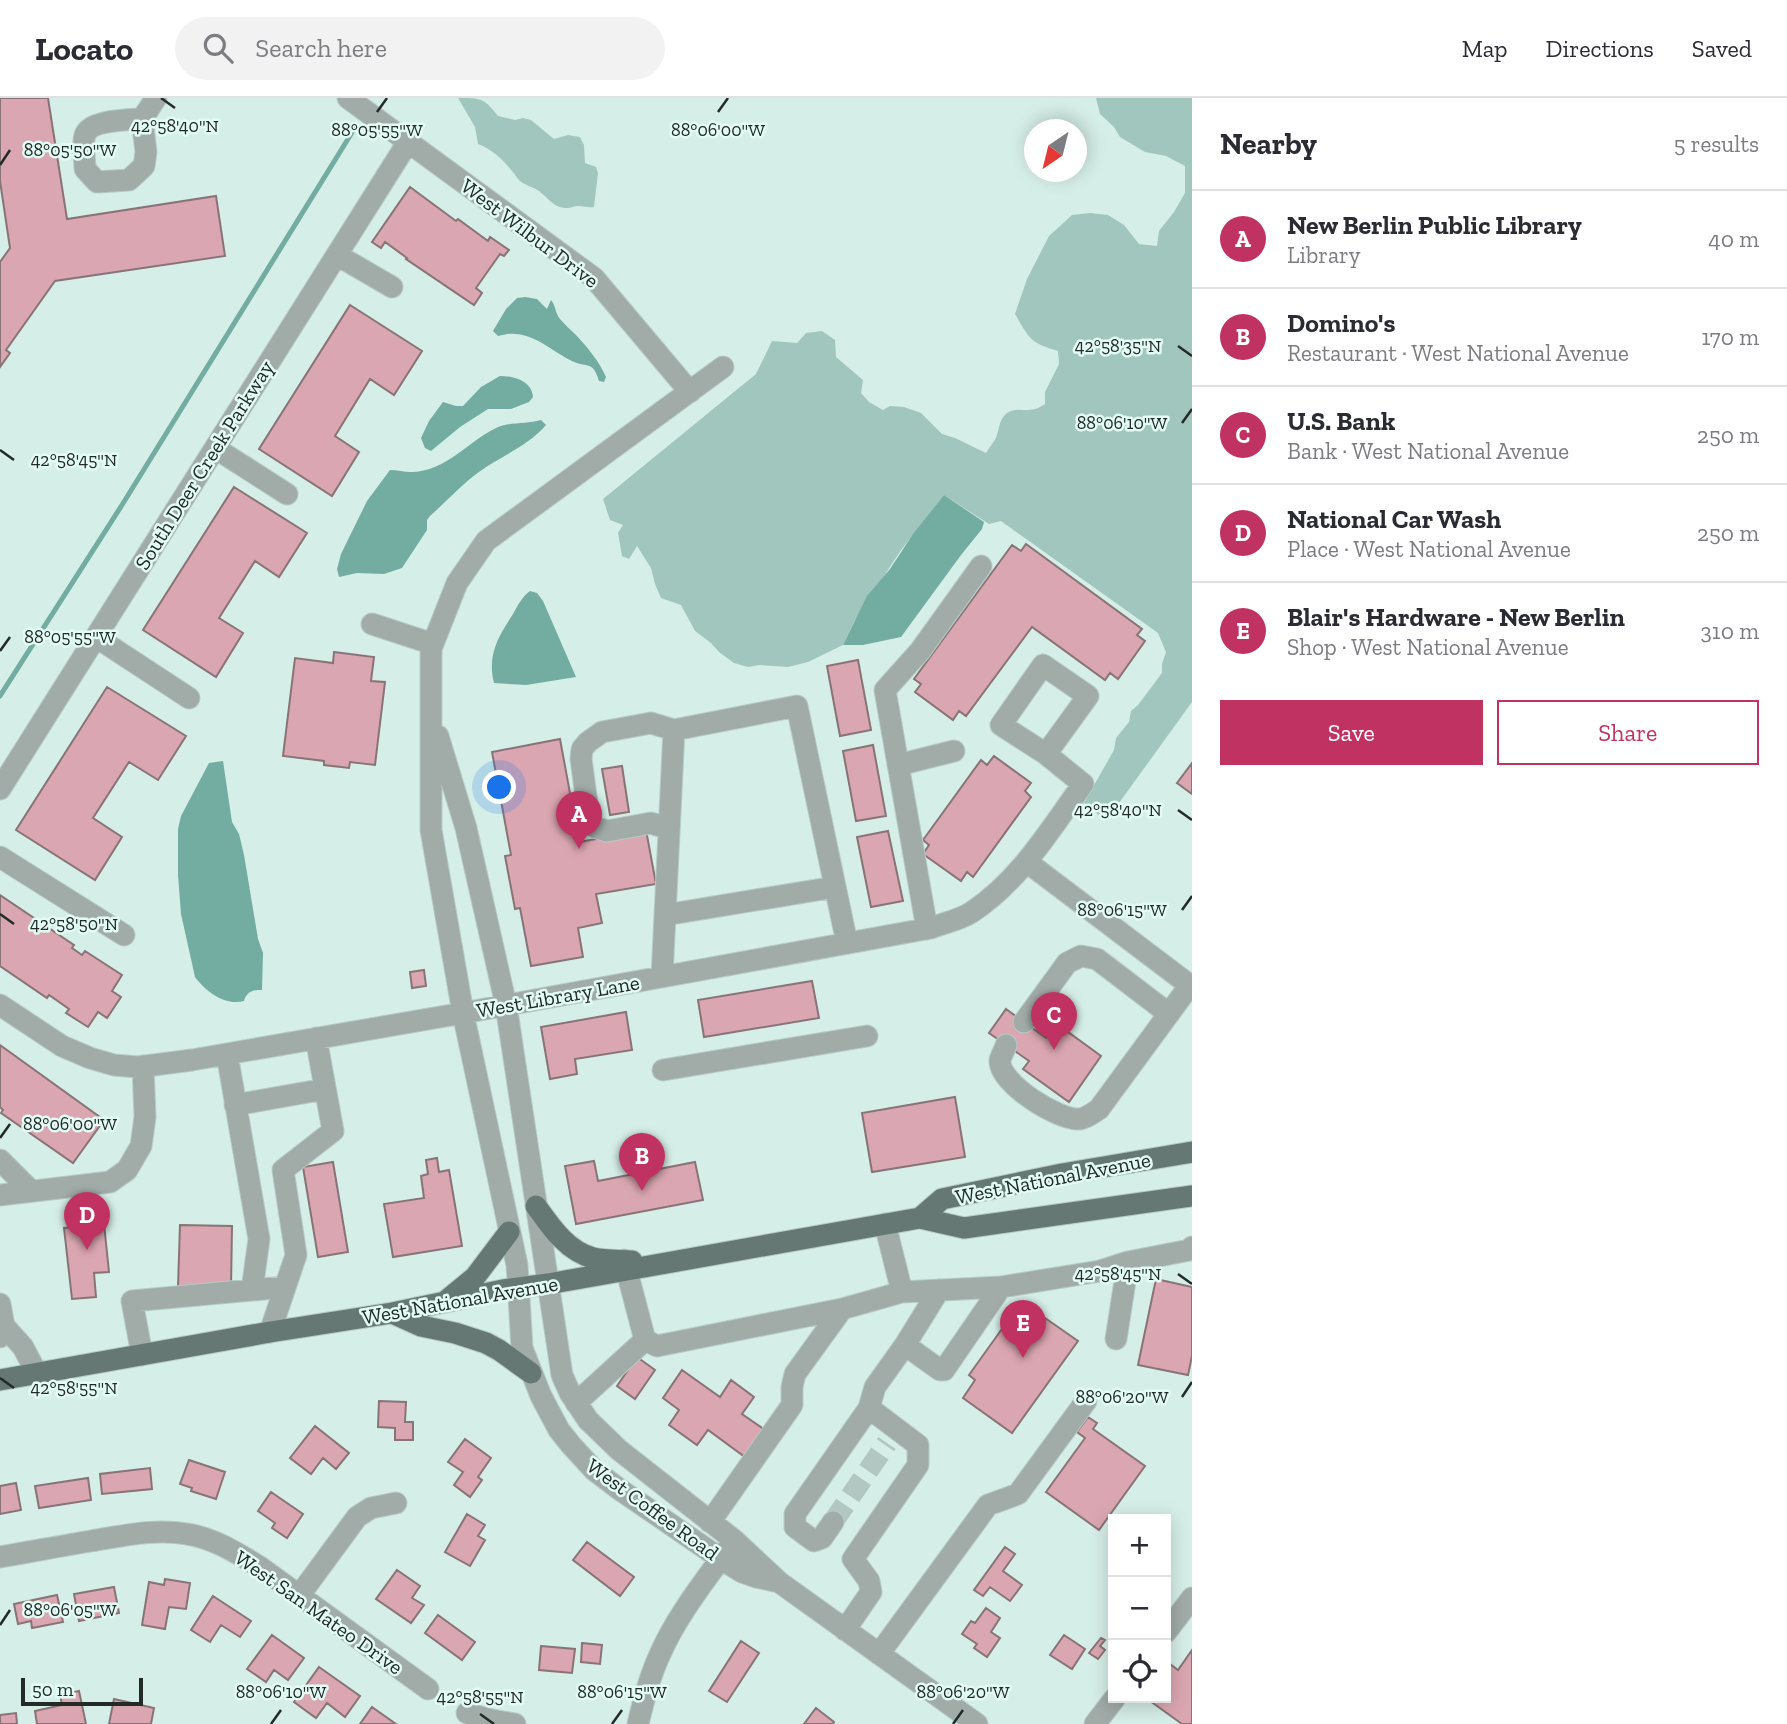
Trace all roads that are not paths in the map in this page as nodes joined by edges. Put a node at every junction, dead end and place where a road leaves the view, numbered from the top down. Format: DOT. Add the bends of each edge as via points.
graph roads {
  1 [pos="156,98"];
  2 [pos="348,98"];
  3 [pos="142,119"];
  4 [pos="408,142"];
  5 [pos="337,255"];
  6 [pos="392,287"];
  7 [pos="723,367"];
  8 [pos="690,392"];
  9 [pos="215,448"];
  10 [pos="287,494"];
  11 [pos="981,566"];
  12 [pos="372,624"];
  13 [pos="96,637"];
  14 [pos="433,644"];
  15 [pos="189,698"];
  16 [pos="431,714"];
  17 [pos="674,730"];
  18 [pos="954,751"];
  19 [pos="1046,754"];
  20 [pos="898,765"];
  21 [pos="0,789"];
  22 [pos="669,829"];
  23 [pos="0,856"];
  24 [pos="1027,862"];
  25 [pos="835,887"];
  26 [pos="665,915"];
  27 [pos="926,929"];
  28 [pos="124,935"];
  29 [pos="847,943"];
  30 [pos="663,977"];
  31 [pos="1191,986"];
  32 [pos="0,1005"];
  33 [pos="506,1005"];
  34 [pos="463,1013"];
  35 [pos="1169,1013"];
  36 [pos="1024,1022"];
  37 [pos="867,1036"];
  38 [pos="316,1038"];
  39 [pos="1006,1045"];
  40 [pos="227,1054"];
  41 [pos="143,1066"];
  42 [pos="663,1070"];
  43 [pos="325,1089"];
  44 [pos="235,1105"];
  45 [pos="1192,1152"];
  46 [pos="0,1160"];
  47 [pos="31,1191"];
  48 [pos="0,1195"];
  49 [pos="1192,1196"];
  50 [pos="536,1206"];
  51 [pos="920,1218"];
  52 [pos="885,1224"];
  53 [pos="509,1232"];
  54 [pos="1192,1247"];
  55 [pos="1128,1262"];
  56 [pos="625,1265"];
  57 [pos="548,1284"];
  58 [pos="285,1287"];
  59 [pos="1002,1287"];
  60 [pos="519,1288"];
  61 [pos="252,1290"];
  62 [pos="939,1290"];
  63 [pos="902,1292"];
  64 [pos="444,1303"];
  65 [pos="0,1304"];
  66 [pos="842,1309"];
  67 [pos="392,1313"];
  68 [pos="2,1332"];
  69 [pos="270,1332"];
  70 [pos="1116,1339"];
  71 [pos="645,1340"];
  72 [pos="905,1345"];
  73 [pos="142,1355"];
  74 [pos="531,1373"];
  75 [pos="37,1374"];
  76 [pos="0,1380"];
  77 [pos="1086,1401"];
  78 [pos="576,1403"];
  79 [pos="869,1408"];
  80 [pos="396,1503"];
  81 [pos="710,1521"];
  82 [pos="734,1540"];
  83 [pos="0,1557"];
  84 [pos="721,1559"];
  85 [pos="852,1559"];
  86 [pos="779,1582"];
  87 [pos="299,1596"];
  88 [pos="1192,1598"];
  89 [pos="1171,1625"];
  90 [pos="845,1630"];
  91 [pos="879,1654"];
  92 [pos="428,1689"];
  93 [pos="1111,1703"];
  94 [pos="467,1713"];
  95 [pos="515,1724"];
  96 [pos="638,1724"];
  97 [pos="977,1724"];
  98 [pos="1095,1724"];
  1 -- 3 [label="street"];
  2 -- 4 [label="street, West Wilbur Drive"];
  4 -- 5 [label="street, South Deer Creek Parkway"];
  4 -- 8 [label="street, West Wilbur Drive" via="594,278"];
  5 -- 6 [label="street"];
  5 -- 9 [label="street, South Deer Creek Parkway"];
  7 -- 8 [label="street, West Coffee Road"];
  8 -- 14 [label="street, West Coffee Road" via="486,541 457,583"];
  9 -- 10 [label="street"];
  9 -- 13 [label="street, South Deer Creek Parkway"];
  11 -- 20 [label="street" via="920,651 885,690"];
  12 -- 14 [label="street"];
  13 -- 15 [label="street"];
  13 -- 21 [label="street, South Deer Creek Parkway"];
  14 -- 16 [label="street, West Coffee Road"];
  16 -- 33 [label="street, West Coffee Road" via="466,828"];
  16 -- 34 [label="street, West Coffee Road" via="431,830"];
  17 -- 22 [label="street"];
  17 -- 22 [label="street" via="651,723 602,732 588,742 581,760 589,818 595,827 607,831 651,823"];
  17 -- 25 [label="street" via="797,706"];
  18 -- 20 [label="street"];
  19 -- 24 [label="street, West Library Lane" via="1079,790"];
  20 -- 27 [label="street"];
  22 -- 26 [label="street"];
  23 -- 28 [label="street"];
  24 -- 27 [label="street, West Library Lane" via="970,914"];
  24 -- 31 [label="street"];
  25 -- 26 [label="street"];
  25 -- 29 [label="street"];
  26 -- 30 [label="street"];
  27 -- 29 [label="street, West Library Lane"];
  29 -- 30 [label="street, West Library Lane"];
  30 -- 33 [label="street, West Library Lane"];
  31 -- 35 [label="street"];
  32 -- 41 [label="street, West Library Lane" via="71,1050 114,1065"];
  33 -- 34 [label="street, West Library Lane"];
  33 -- 50 [label="street, West Coffee Road"];
  34 -- 38 [label="street, West Library Lane"];
  34 -- 53 [label="street, West Coffee Road"];
  35 -- 36 [label="street" via="1097,959 1081,957 1067,963"];
  35 -- 39 [label="street" via="1099,1109 1079,1119 1039,1105 1017,1088 1002,1070 1000,1060"];
  37 -- 42 [label="street"];
  38 -- 40 [label="street, West Library Lane"];
  38 -- 43 [label="street"];
  40 -- 41 [label="street, West Library Lane"];
  40 -- 44 [label="street"];
  41 -- 47 [label="street" via="141,1146 127,1170 110,1182"];
  43 -- 44 [label="street"];
  43 -- 58 [label="street" via="333,1131 283,1170 296,1255"];
  44 -- 61 [label="street" via="259,1239"];
  45 -- 51 [label="main road, West National Avenue" via="942,1199"];
  46 -- 47 [label="street"];
  47 -- 48 [label="street"];
  49 -- 51 [label="main road, West National Avenue" via="964,1228"];
  50 -- 56 [label="main road" via="574,1249"];
  50 -- 57 [label="street, West Coffee Road"];
  51 -- 52 [label="main road, West National Avenue"];
  52 -- 56 [label="main road, West National Avenue" via="673,1262"];
  52 -- 63 [label="street"];
  53 -- 60 [label="street, West Coffee Road"];
  53 -- 64 [label="main road" via="475,1277"];
  54 -- 55 [label="street"];
  55 -- 59 [label="street"];
  55 -- 70 [label="street"];
  56 -- 57 [label="main road, West National Avenue"];
  56 -- 71 [label="street"];
  57 -- 60 [label="main road, West National Avenue"];
  57 -- 78 [label="street, West Coffee Road" via="562,1375"];
  58 -- 61 [label="street"];
  58 -- 69 [label="street"];
  59 -- 62 [label="street"];
  59 -- 72 [label="street" via="944,1370"];
  60 -- 64 [label="main road, West National Avenue"];
  60 -- 74 [label="street, West Coffee Road" via="522,1348"];
  61 -- 73 [label="street" via="132,1301"];
  62 -- 63 [label="street"];
  62 -- 72 [label="street"];
  63 -- 66 [label="street"];
  64 -- 67 [label="main road, West National Avenue"];
  65 -- 68 [label="street"];
  66 -- 71 [label="street" via="656,1346"];
  66 -- 81 [label="street" via="795,1374 792,1405"];
  67 -- 69 [label="main road, West National Avenue"];
  67 -- 74 [label="main road" via="421,1326 486,1343"];
  68 -- 75 [label="street" via="23,1347"];
  69 -- 73 [label="main road, West National Avenue"];
  71 -- 78 [label="street"];
  72 -- 79 [label="street" via="875,1387"];
  73 -- 75 [label="main road, West National Avenue"];
  74 -- 84 [label="street, West Coffee Road" via="559,1430 594,1469"];
  75 -- 76 [label="main road, West National Avenue"];
  77 -- 91 [label="street" via="1018,1494 988,1505"];
  78 -- 81 [label="street, West Coffee Road" via="619,1450"];
  79 -- 85 [label="street" via="892,1436 918,1445 918,1465"];
  79 -- 85 [label="street" via="795,1514 795,1527 803,1535 814,1541 827,1530"];
  80 -- 87 [label="street" via="371,1508 357,1517"];
  81 -- 82 [label="street, West Coffee Road"];
  82 -- 84 [label="street"];
  82 -- 86 [label="street, West Coffee Road"];
  83 -- 87 [label="street, West San Mateo Drive" via="137,1533 189,1534 233,1550"];
  84 -- 86 [label="street, West Coffee Road" via="742,1572"];
  84 -- 96 [label="street" via="660,1653"];
  85 -- 90 [label="street" via="869,1581 871,1592"];
  86 -- 90 [label="street, West Coffee Road"];
  87 -- 92 [label="street, West San Mateo Drive"];
  88 -- 89 [label="street"];
  90 -- 91 [label="street, West Coffee Road"];
  91 -- 97 [label="street, West Coffee Road"];
  93 -- 98 [label="street"];
  94 -- 95 [label="street"];
}
